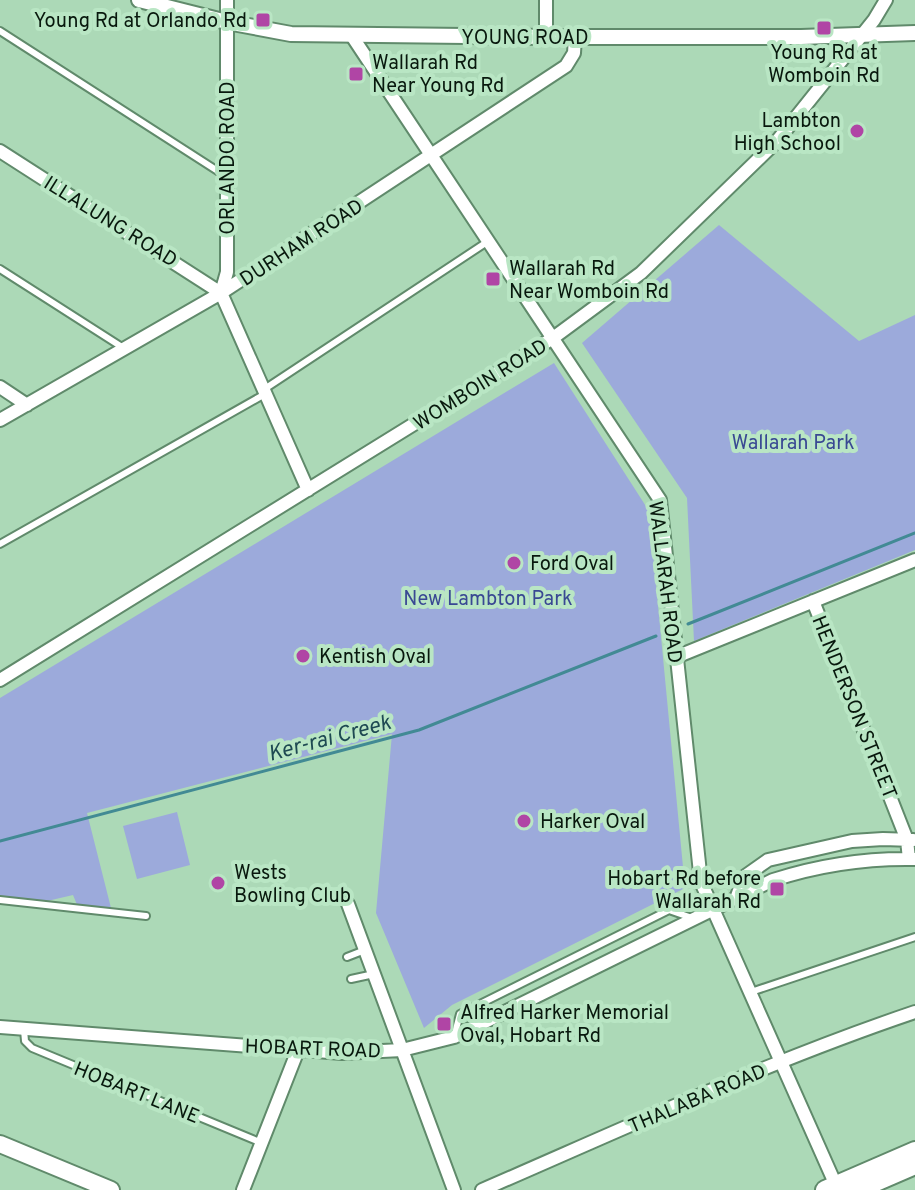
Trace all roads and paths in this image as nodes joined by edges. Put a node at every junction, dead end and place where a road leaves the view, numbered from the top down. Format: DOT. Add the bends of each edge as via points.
graph roads {
  1 [pos="139,0"];
  2 [pos="227,0"];
  3 [pos="546,0"];
  4 [pos="886,0"];
  5 [pos="227,22"];
  6 [pos="0,31"];
  7 [pos="915,33"];
  8 [pos="863,34"];
  9 [pos="352,36"];
  10 [pos="546,37"];
  11 [pos="575,37"];
  12 [pos="0,151"];
  13 [pos="432,156"];
  14 [pos="227,177"];
  15 [pos="487,242"];
  16 [pos="0,269"];
  17 [pos="221,293"];
  18 [pos="553,338"];
  19 [pos="125,349"];
  20 [pos="0,387"];
  21 [pos="264,392"];
  22 [pos="27,405"];
  23 [pos="0,420"];
  24 [pos="308,490"];
  25 [pos="0,544"];
  26 [pos="915,560"];
  27 [pos="813,601"];
  28 [pos="676,657"];
  29 [pos="0,680"];
  30 [pos="911,840"];
  31 [pos="912,859"];
  32 [pos="737,896"];
  33 [pos="0,900"];
  34 [pos="348,904"];
  35 [pos="711,909"];
  36 [pos="146,916"];
  37 [pos="915,937"];
  38 [pos="365,950"];
  39 [pos="347,957"];
  40 [pos="374,974"];
  41 [pos="351,979"];
  42 [pos="749,993"];
  43 [pos="915,1012"];
  44 [pos="0,1027"];
  45 [pos="24,1030"];
  46 [pos="298,1050"];
  47 [pos="402,1050"];
  48 [pos="780,1062"];
  49 [pos="262,1143"];
  50 [pos="0,1144"];
  51 [pos="915,1151"];
  52 [pos="915,1165"];
  53 [pos="833,1188"];
  54 [pos="111,1190"];
  55 [pos="243,1190"];
  56 [pos="454,1190"];
  57 [pos="482,1190"];
  58 [pos="857,1190"];
  1 -- 5 [label="street, YOUNG ROAD"];
  2 -- 5 [label="street, ORLANDO ROAD"];
  3 -- 10 [label="street"];
  4 -- 8 [label="street, WOMBOIN ROAD"];
  5 -- 9 [label="street, YOUNG ROAD" via="291,34"];
  5 -- 14 [label="street, ORLANDO ROAD"];
  6 -- 14 [label="lane"];
  7 -- 8 [label="street, YOUNG ROAD"];
  8 -- 11 [label="street, YOUNG ROAD"];
  8 -- 18 [label="street, WOMBOIN ROAD" via="777,141 714,205 641,273"];
  9 -- 10 [label="street, YOUNG ROAD"];
  9 -- 13 [label="street, WALLARAH ROAD"];
  10 -- 11 [label="street, YOUNG ROAD"];
  11 -- 13 [label="street, DURHAM ROAD" via="566,66"];
  12 -- 17 [label="street, ILLALUNG ROAD"];
  13 -- 15 [label="street, WALLARAH ROAD"];
  13 -- 17 [label="street, DURHAM ROAD"];
  14 -- 17 [label="street, ORLANDO ROAD" via="227,272"];
  15 -- 18 [label="street, WALLARAH ROAD"];
  15 -- 21 [label="lane"];
  16 -- 19 [label="lane"];
  17 -- 19 [label="street, DURHAM ROAD"];
  17 -- 21 [label="street"];
  18 -- 24 [label="street, WOMBOIN ROAD"];
  18 -- 28 [label="street, WALLARAH ROAD" via="660,500"];
  19 -- 22 [label="street, DURHAM ROAD"];
  20 -- 22 [label="street"];
  21 -- 24 [label="street"];
  21 -- 25 [label="lane"];
  22 -- 23 [label="street, DURHAM ROAD"];
  24 -- 29 [label="street, WOMBOIN ROAD"];
  26 -- 27 [label="street"];
  27 -- 28 [label="street"];
  27 -- 30 [label="street, HENDERSON STREET"];
  28 -- 35 [label="street, WALLARAH ROAD" via="699,871"];
  30 -- 31 [label="street, HENDERSON STREET"];
  30 -- 32 [label="street, HOBART ROAD" via="852,841 768,860 744,877"];
  31 -- 32 [label="street, HOBART ROAD" via="827,866"];
  32 -- 35 [label="street, HOBART ROAD"];
  33 -- 36 [label="lane"];
  34 -- 38 [label="street"];
  35 -- 42 [label="street, WALLARAH ROAD"];
  35 -- 47 [label="street, HOBART ROAD" via="454,1037"];
  37 -- 42 [label="lane"];
  38 -- 39 [label="lane"];
  38 -- 40 [label="street"];
  40 -- 41 [label="lane"];
  40 -- 47 [label="street"];
  42 -- 48 [label="street, WALLARAH ROAD"];
  43 -- 48 [label="street, THALABA ROAD"];
  44 -- 45 [label="street, HOBART ROAD"];
  45 -- 46 [label="street, HOBART ROAD"];
  45 -- 49 [label="lane, HOBART LANE" via="32,1048"];
  46 -- 47 [label="street, HOBART ROAD"];
  46 -- 49 [label="street"];
  47 -- 56 [label="street"];
  48 -- 53 [label="street, WALLARAH ROAD"];
  48 -- 57 [label="street, THALABA ROAD"];
  49 -- 55 [label="street"];
  50 -- 54 [label="main road"];
  51 -- 53 [label="main road"];
  52 -- 58 [label="main road"];
}
